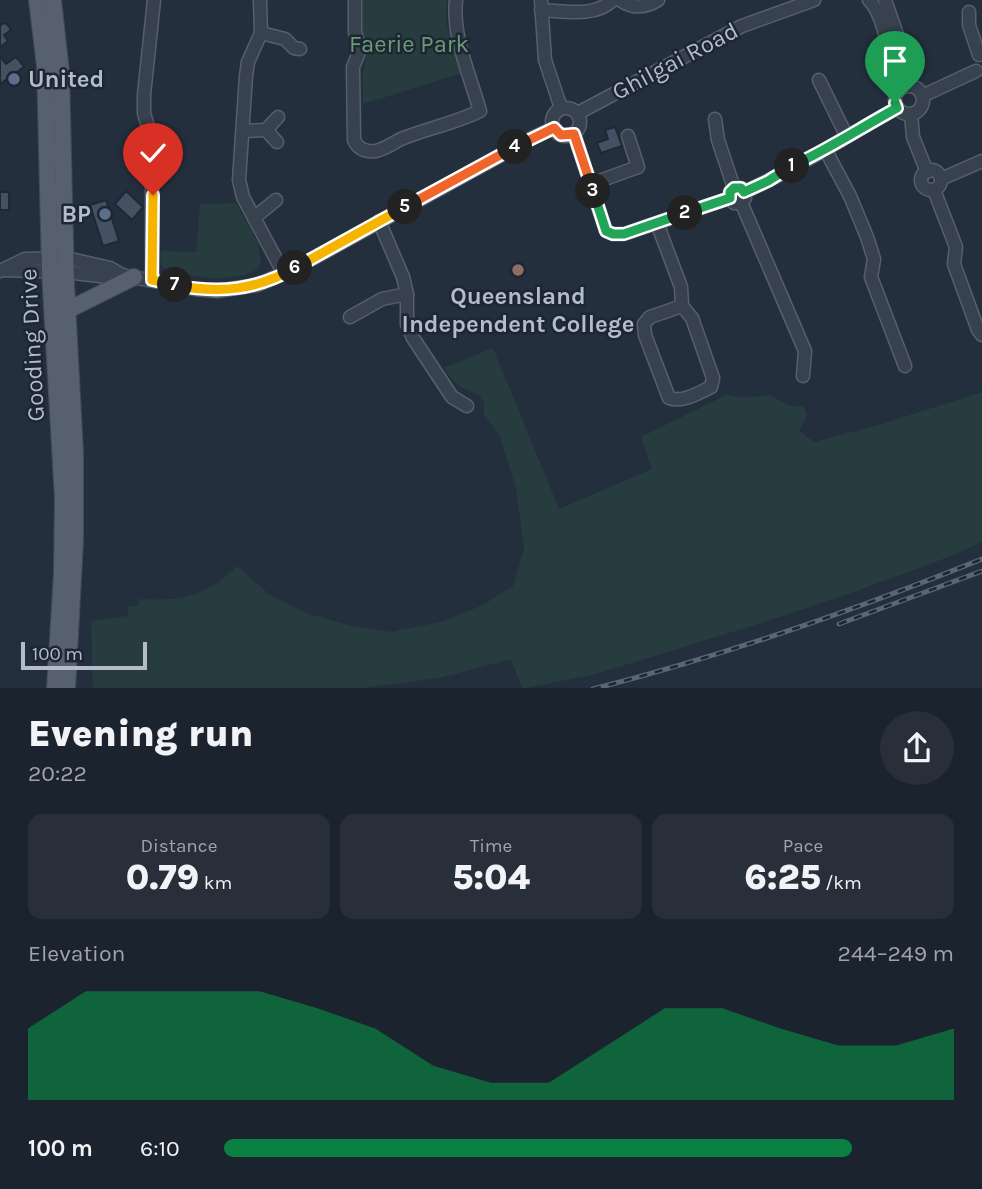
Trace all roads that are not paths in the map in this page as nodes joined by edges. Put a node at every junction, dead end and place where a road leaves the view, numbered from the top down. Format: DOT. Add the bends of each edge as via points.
graph roads {
  1 [pos="37,0"];
  2 [pos="53,0"];
  3 [pos="153,0"];
  4 [pos="260,0"];
  5 [pos="355,0"];
  6 [pos="456,0"];
  7 [pos="614,0"];
  8 [pos="620,0"];
  9 [pos="658,0"];
  10 [pos="814,0"];
  11 [pos="870,0"];
  12 [pos="885,0"];
  13 [pos="541,5"];
  14 [pos="968,12"];
  15 [pos="261,33"];
  16 [pos="300,49"];
  17 [pos="980,54"];
  18 [pos="979,72"];
  19 [pos="819,80"];
  20 [pos="911,86"];
  21 [pos="898,91"];
  22 [pos="922,96"];
  23 [pos="561,108"];
  24 [pos="897,108"];
  25 [pos="578,113"];
  26 [pos="911,114"];
  27 [pos="278,117"];
  28 [pos="715,119"];
  29 [pos="554,128"];
  30 [pos="265,130"];
  31 [pos="243,131"];
  32 [pos="574,134"];
  33 [pos="846,135"];
  34 [pos="628,136"];
  35 [pos="277,142"];
  36 [pos="826,150"];
  37 [pos="982,161"];
  38 [pos="591,184"];
  39 [pos="937,184"];
  40 [pos="737,195"];
  41 [pos="276,200"];
  42 [pos="254,218"];
  43 [pos="379,221"];
  44 [pos="657,223"];
  45 [pos="58,265"];
  46 [pos="1,271"];
  47 [pos="284,274"];
  48 [pos="128,276"];
  49 [pos="152,280"];
  50 [pos="407,294"];
  51 [pos="682,306"];
  52 [pos="68,310"];
  53 [pos="350,317"];
  54 [pos="982,335"];
  55 [pos="905,366"];
  56 [pos="803,376"];
  57 [pos="467,406"];
  58 [pos="55,688"];
  59 [pos="67,688"];
  1 -- 45 [label="main road, Gooding Drive"];
  2 -- 45 [label="main road, Gooding Drive" via="61,72"];
  3 -- 49 [label="street" via="144,95 152,141"];
  4 -- 15 [label="street"];
  5 -- 6 [label="street" via="360,50 353,67 354,140 363,150 377,151 480,111 456,31"];
  7 -- 13 [label="street" via="594,11"];
  8 -- 9 [label="street" via="629,6 648,6"];
  10 -- 25 [label="street, Ghilgai Road" via="742,26"];
  11 -- 21 [label="street" via="882,27"];
  12 -- 20 [label="street"];
  13 -- 23 [label="street" via="545,60"];
  14 -- 17 [label="street"];
  15 -- 16 [label="street" via="285,39"];
  15 -- 31 [label="street" via="248,62"];
  17 -- 18 [label="street" via="973,63"];
  18 -- 22 [label="street"];
  19 -- 33 [label="street"];
  20 -- 21 [label="street"];
  20 -- 22 [label="street"];
  21 -- 24 [label="street"];
  22 -- 26 [label="street" via="922,107"];
  23 -- 25 [label="street"];
  23 -- 29 [label="street" via="552,118"];
  24 -- 26 [label="street"];
  24 -- 33 [label="street"];
  25 -- 32 [label="street" via="580,125"];
  26 -- 39 [label="street" via="913,137 927,172 923,185 927,189"];
  27 -- 30 [label="street"];
  28 -- 40 [label="street"];
  29 -- 32 [label="street" via="561,135"];
  29 -- 43 [label="street"];
  30 -- 31 [label="street"];
  30 -- 35 [label="street"];
  31 -- 42 [label="street" via="240,180"];
  32 -- 38 [label="street"];
  33 -- 36 [label="street"];
  34 -- 38 [label="street" via="638,167"];
  36 -- 40 [label="street"];
  36 -- 55 [label="street" via="867,237 874,259 871,277"];
  37 -- 39 [label="street"];
  38 -- 44 [label="street" via="606,231 624,234"];
  39 -- 54 [label="street" via="956,247 954,264"];
  40 -- 44 [label="street"];
  40 -- 56 [label="street" via="805,351"];
  41 -- 42 [label="street"];
  42 -- 47 [label="street"];
  43 -- 47 [label="street"];
  43 -- 50 [label="street"];
  44 -- 51 [label="street" via="681,287"];
  45 -- 46 [label="street"];
  45 -- 48 [label="street" via="110,268"];
  45 -- 52 [label="main road, Gooding Drive"];
  45 -- 58 [label="main road, Gooding Drive" via="63,499"];
  47 -- 49 [label="street" via="227,290"];
  48 -- 49 [label="street"];
  48 -- 52 [label="main road"];
  50 -- 53 [label="street" via="382,299"];
  50 -- 57 [label="street" via="407,324 413,338 452,397"];
  51 -- 51 [label="street" via="650,317 644,324 669,398 675,400 711,387 713,378 692,318"];
  52 -- 59 [label="main road, Gooding Drive" via="76,495"];
}
